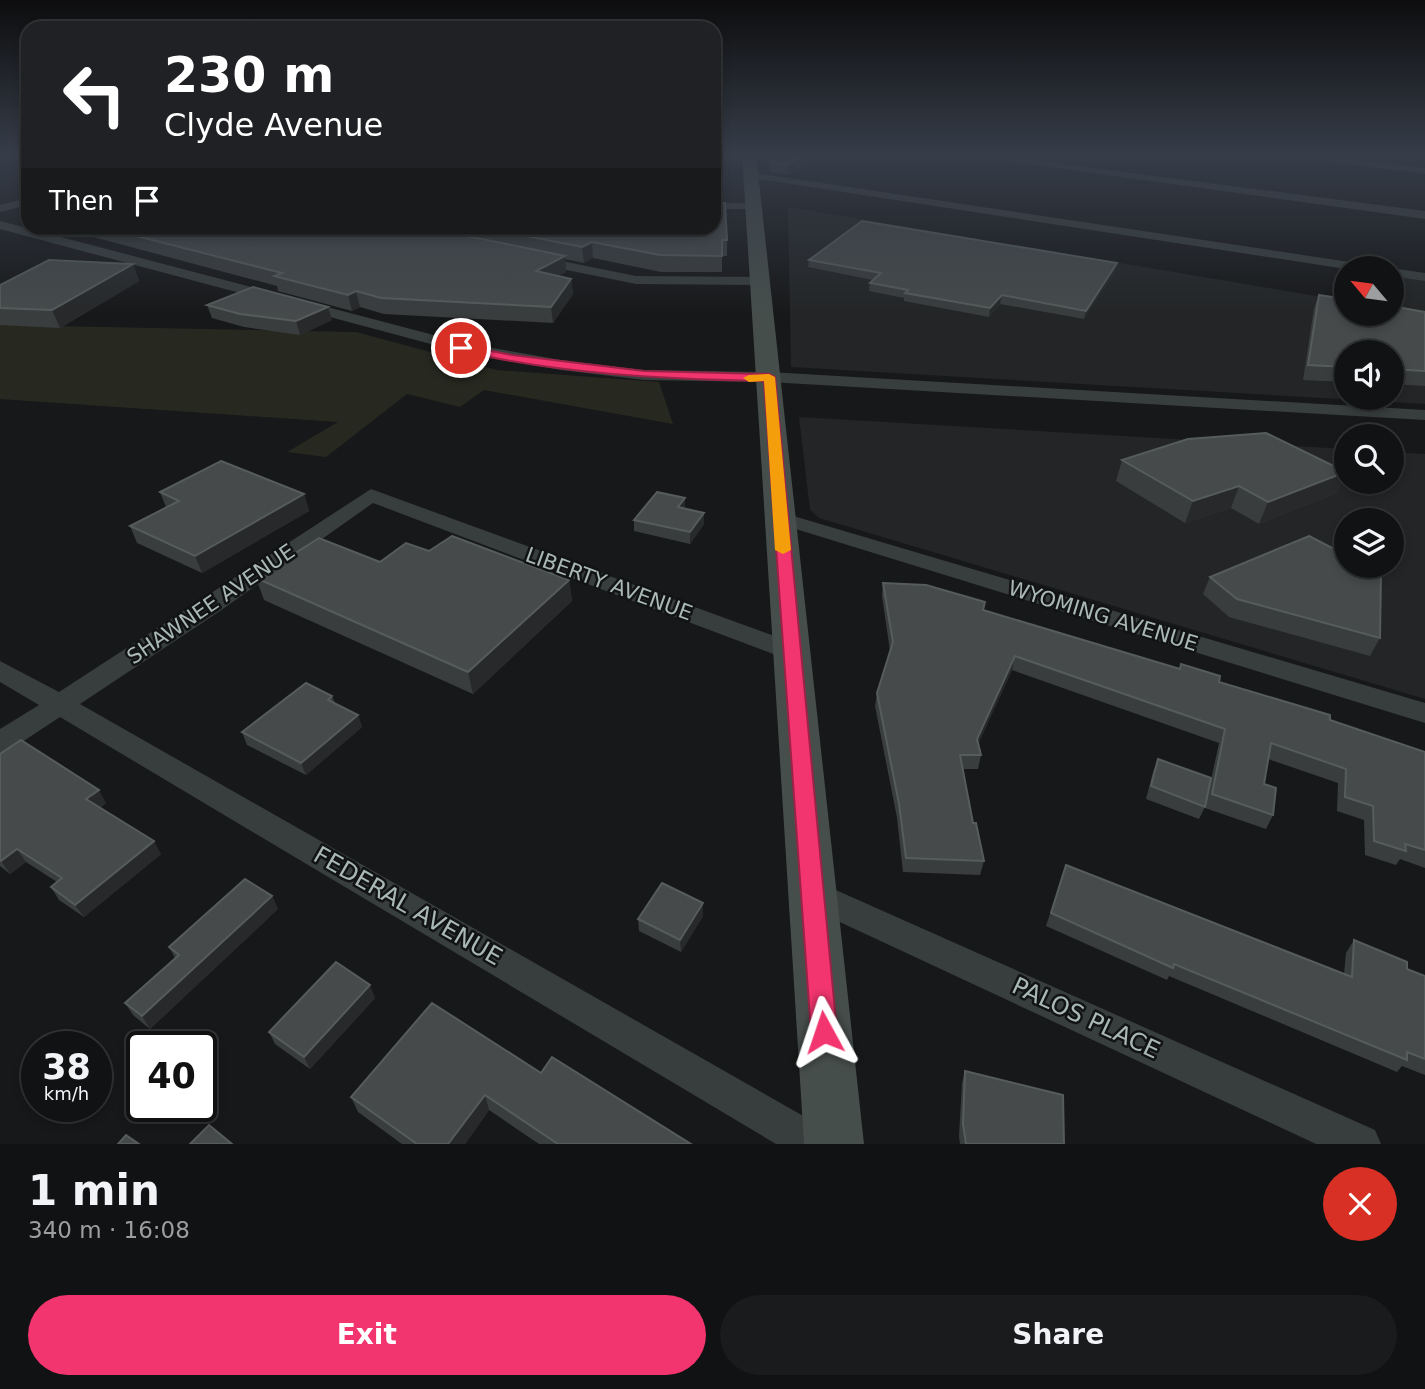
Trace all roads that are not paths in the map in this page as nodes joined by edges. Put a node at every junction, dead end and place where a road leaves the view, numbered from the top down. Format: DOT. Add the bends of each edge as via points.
graph roads {
  1 [pos="753,207"];
  2 [pos="972,207"];
  3 [pos="1366,207"];
  4 [pos="1425,215"];
  5 [pos="0,225"];
  6 [pos="21,231"];
  7 [pos="37,235"];
  8 [pos="517,256"];
  9 [pos="1334,264"];
  10 [pos="1404,274"];
  11 [pos="1425,277"];
  12 [pos="760,281"];
  13 [pos="769,377"];
  14 [pos="1425,415"];
  15 [pos="425,517"];
  16 [pos="780,518"];
  17 [pos="793,652"];
  18 [pos="0,670"];
  19 [pos="60,705"];
  20 [pos="1425,713"];
  21 [pos="0,743"];
  22 [pos="811,893"];
  23 [pos="814,1144"];
  24 [pos="834,1144"];
  25 [pos="1361,1144"];
  1 -- 12 [label="street"];
  2 -- 9 [label="street"];
  3 -- 4 [label="street"];
  5 -- 6 [label="street"];
  7 -- 13 [label="street" via="512,358 644,375"];
  8 -- 12 [label="street" via="636,281"];
  10 -- 11 [label="street"];
  12 -- 13 [label="street"];
  13 -- 14 [label="street"];
  13 -- 16 [label="street"];
  15 -- 17 [label="street, LIBERTY AVENUE"];
  15 -- 19 [label="street, SHAWNEE AVENUE" via="371,495"];
  16 -- 17 [label="street"];
  16 -- 20 [label="street, WYOMING AVENUE"];
  17 -- 22 [label="street"];
  18 -- 19 [label="street, FEDERAL AVENUE"];
  19 -- 21 [label="street, SHAWNEE AVENUE"];
  19 -- 23 [label="street, FEDERAL AVENUE"];
  22 -- 24 [label="street"];
  22 -- 25 [label="street, PALOS PLACE"];
}
